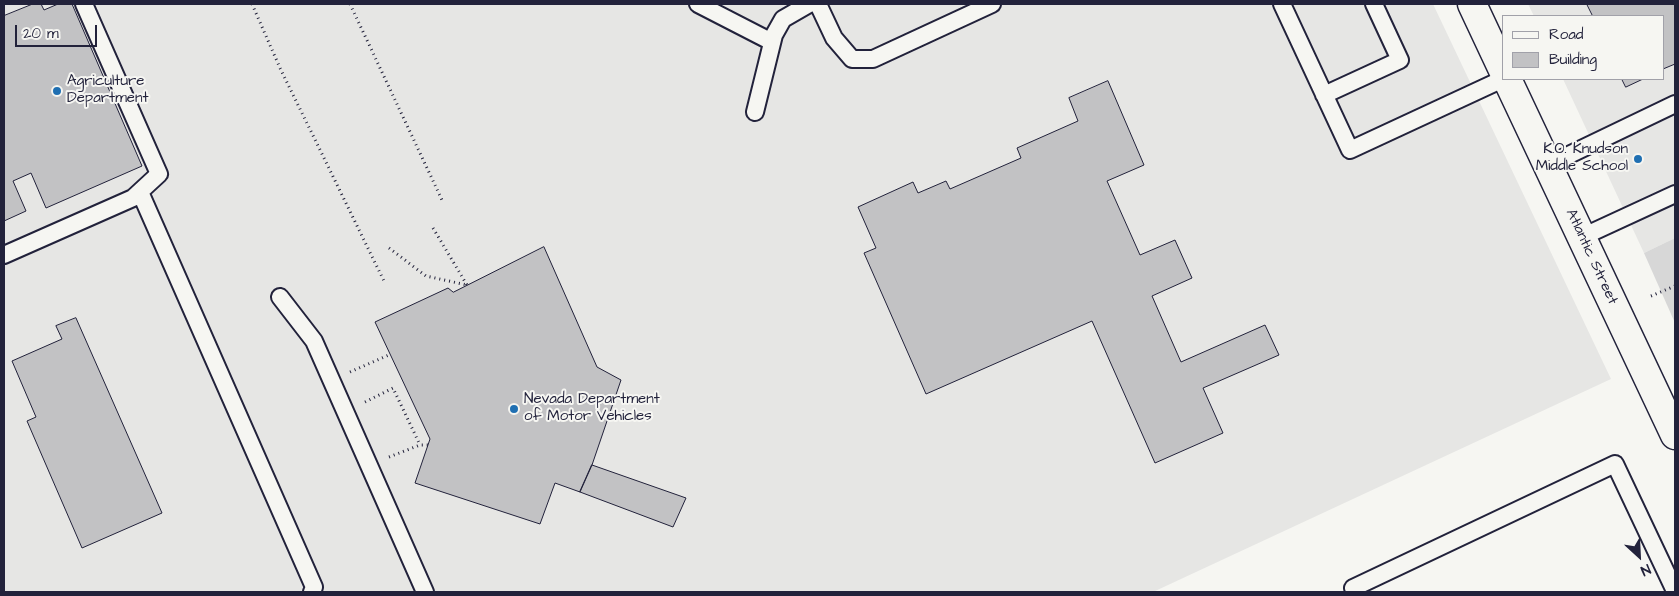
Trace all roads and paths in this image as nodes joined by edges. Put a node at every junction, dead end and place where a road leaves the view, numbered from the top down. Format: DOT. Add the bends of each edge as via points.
graph roads {
  1 [pos="84,4"];
  2 [pos="252,4"];
  3 [pos="350,4"];
  4 [pos="698,4"];
  5 [pos="809,4"];
  6 [pos="818,4"];
  7 [pos="992,4"];
  8 [pos="1282,4"];
  9 [pos="1374,4"];
  10 [pos="1472,4"];
  11 [pos="772,42"];
  12 [pos="1502,68"];
  13 [pos="1502,79"];
  14 [pos="1507,80"];
  15 [pos="1324,94"];
  16 [pos="1675,104"];
  17 [pos="755,112"];
  18 [pos="1548,164"];
  19 [pos="140,192"];
  20 [pos="1675,194"];
  21 [pos="442,200"];
  22 [pos="433,228"];
  23 [pos="1582,238"];
  24 [pos="389,248"];
  25 [pos="4,255"];
  26 [pos="384,281"];
  27 [pos="1675,286"];
  28 [pos="1651,296"];
  29 [pos="280,297"];
  30 [pos="391,354"];
  31 [pos="331,380"];
  32 [pos="345,411"];
  33 [pos="1675,435"];
  34 [pos="420,445"];
  35 [pos="428,445"];
  36 [pos="369,465"];
  37 [pos="1675,591"];
  38 [pos="312,592"];
  39 [pos="425,592"];
  40 [pos="1355,592"];
  1 -- 19 [label="lane" via="159,174"];
  2 -- 26 [label="path"];
  3 -- 21 [label="path"];
  4 -- 11 [label="lane"];
  5 -- 11 [label="lane" via="783,19"];
  6 -- 7 [label="lane" via="834,38 852,59 873,59"];
  8 -- 15 [label="lane"];
  9 -- 15 [label="lane" via="1400,60"];
  10 -- 12 [label="street"];
  11 -- 17 [label="lane"];
  13 -- 15 [label="lane" via="1350,150"];
  14 -- 18 [label="street, Atlantic Street"];
  16 -- 18 [label="lane"];
  18 -- 23 [label="street, Atlantic Street"];
  19 -- 25 [label="lane" via="133,198"];
  19 -- 38 [label="lane" via="314,587"];
  20 -- 23 [label="lane"];
  22 -- 24 [label="path" via="467,284 426,276"];
  23 -- 33 [label="street, Atlantic Street"];
  27 -- 28 [label="path"];
  29 -- 31 [label="lane" via="314,341"];
  30 -- 31 [label="path"];
  31 -- 32 [label="lane"];
  32 -- 34 [label="path" via="393,388"];
  32 -- 36 [label="lane"];
  34 -- 35 [label="path"];
  34 -- 36 [label="path"];
  36 -- 39 [label="lane"];
  37 -- 40 [label="lane" via="1615,464 1353,588"];
}
